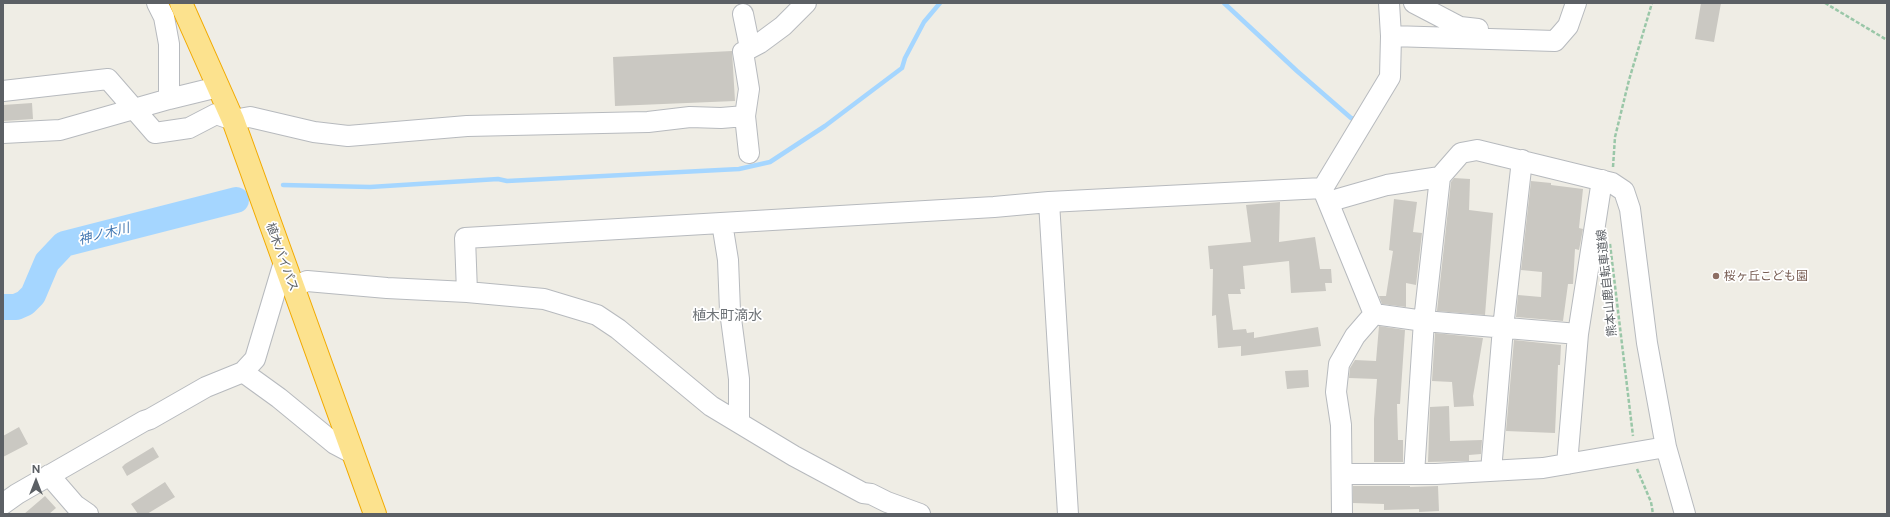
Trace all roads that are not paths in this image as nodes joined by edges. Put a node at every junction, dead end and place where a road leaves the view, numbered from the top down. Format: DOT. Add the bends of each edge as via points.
graph roads {
  1 [pos="157,3"];
  2 [pos="181,3"];
  3 [pos="806,3"];
  4 [pos="1389,3"];
  5 [pos="1414,3"];
  6 [pos="1576,3"];
  7 [pos="743,14"];
  8 [pos="1561,34"];
  9 [pos="1391,36"];
  10 [pos="750,48"];
  11 [pos="218,87"];
  12 [pos="3,91"];
  13 [pos="169,99"];
  14 [pos="134,109"];
  15 [pos="745,116"];
  16 [pos="233,120"];
  17 [pos="3,133"];
  18 [pos="749,153"];
  19 [pos="1522,160"];
  20 [pos="1440,177"];
  21 [pos="1607,182"];
  22 [pos="1326,196"];
  23 [pos="1049,202"];
  24 [pos="722,223"];
  25 [pos="284,262"];
  26 [pos="293,287"];
  27 [pos="467,292"];
  28 [pos="1374,314"];
  29 [pos="1424,321"];
  30 [pos="1503,328"];
  31 [pos="1578,334"];
  32 [pos="243,372"];
  33 [pos="739,422"];
  34 [pos="1666,447"];
  35 [pos="352,453"];
  36 [pos="1567,464"];
  37 [pos="1491,470"];
  38 [pos="1342,474"];
  39 [pos="1414,474"];
  40 [pos="49,475"];
  41 [pos="3,504"];
  42 [pos="88,514"];
  43 [pos="375,514"];
  44 [pos="920,514"];
  45 [pos="1068,514"];
  46 [pos="1342,514"];
  47 [pos="1685,514"];
  1 -- 13 [label="street" via="164,17 169,44"];
  2 -- 11 [label="highway, 植木バイパス"];
  3 -- 10 [label="street" via="783,26 760,44"];
  4 -- 9 [label="street"];
  5 -- 8 [label="street" via="1460,27"];
  6 -- 8 [label="street" via="1568,26"];
  7 -- 10 [label="street"];
  8 -- 9 [label="street" via="1555,41"];
  9 -- 22 [label="street" via="1390,77"];
  10 -- 15 [label="street" via="743,52 749,89"];
  11 -- 13 [label="street"];
  11 -- 16 [label="highway, 植木バイパス"];
  12 -- 14 [label="street" via="108,79"];
  13 -- 14 [label="street"];
  14 -- 16 [label="street" via="155,133 189,128 216,114"];
  14 -- 17 [label="street" via="60,130"];
  15 -- 16 [label="street" via="690,117 648,122 467,126 348,136 314,132 250,117"];
  15 -- 18 [label="street"];
  16 -- 25 [label="highway, 植木バイパス"];
  19 -- 20 [label="street" via="1477,150 1461,153"];
  19 -- 21 [label="street"];
  19 -- 30 [label="street"];
  20 -- 22 [label="street" via="1387,186 1338,199"];
  20 -- 29 [label="street"];
  21 -- 31 [label="street"];
  21 -- 34 [label="street" via="1624,190 1630,209 1647,343"];
  22 -- 23 [label="street"];
  22 -- 28 [label="street"];
  23 -- 24 [label="street"];
  23 -- 45 [label="street"];
  24 -- 27 [label="street" via="465,238"];
  24 -- 33 [label="street" via="739,379"];
  25 -- 26 [label="highway, 植木バイパス"];
  25 -- 32 [label="street" via="255,359"];
  26 -- 27 [label="street" via="307,282"];
  26 -- 35 [label="highway, 植木バイパス"];
  27 -- 33 [label="street" via="544,299 598,315 711,406"];
  28 -- 29 [label="street"];
  28 -- 38 [label="street" via="1355,336 1339,364 1336,392 1341,425"];
  29 -- 30 [label="street"];
  29 -- 39 [label="street"];
  30 -- 31 [label="street"];
  30 -- 37 [label="street"];
  31 -- 36 [label="street"];
  32 -- 35 [label="street" via="335,444"];
  32 -- 40 [label="street" via="206,387"];
  33 -- 44 [label="street" via="794,456 863,493"];
  34 -- 36 [label="street"];
  34 -- 47 [label="street"];
  35 -- 43 [label="highway, 植木バイパス"];
  36 -- 37 [label="street" via="1543,468"];
  37 -- 39 [label="street"];
  38 -- 39 [label="street"];
  38 -- 46 [label="street"];
  40 -- 41 [label="street"];
  40 -- 42 [label="street" via="75,505"];
}
